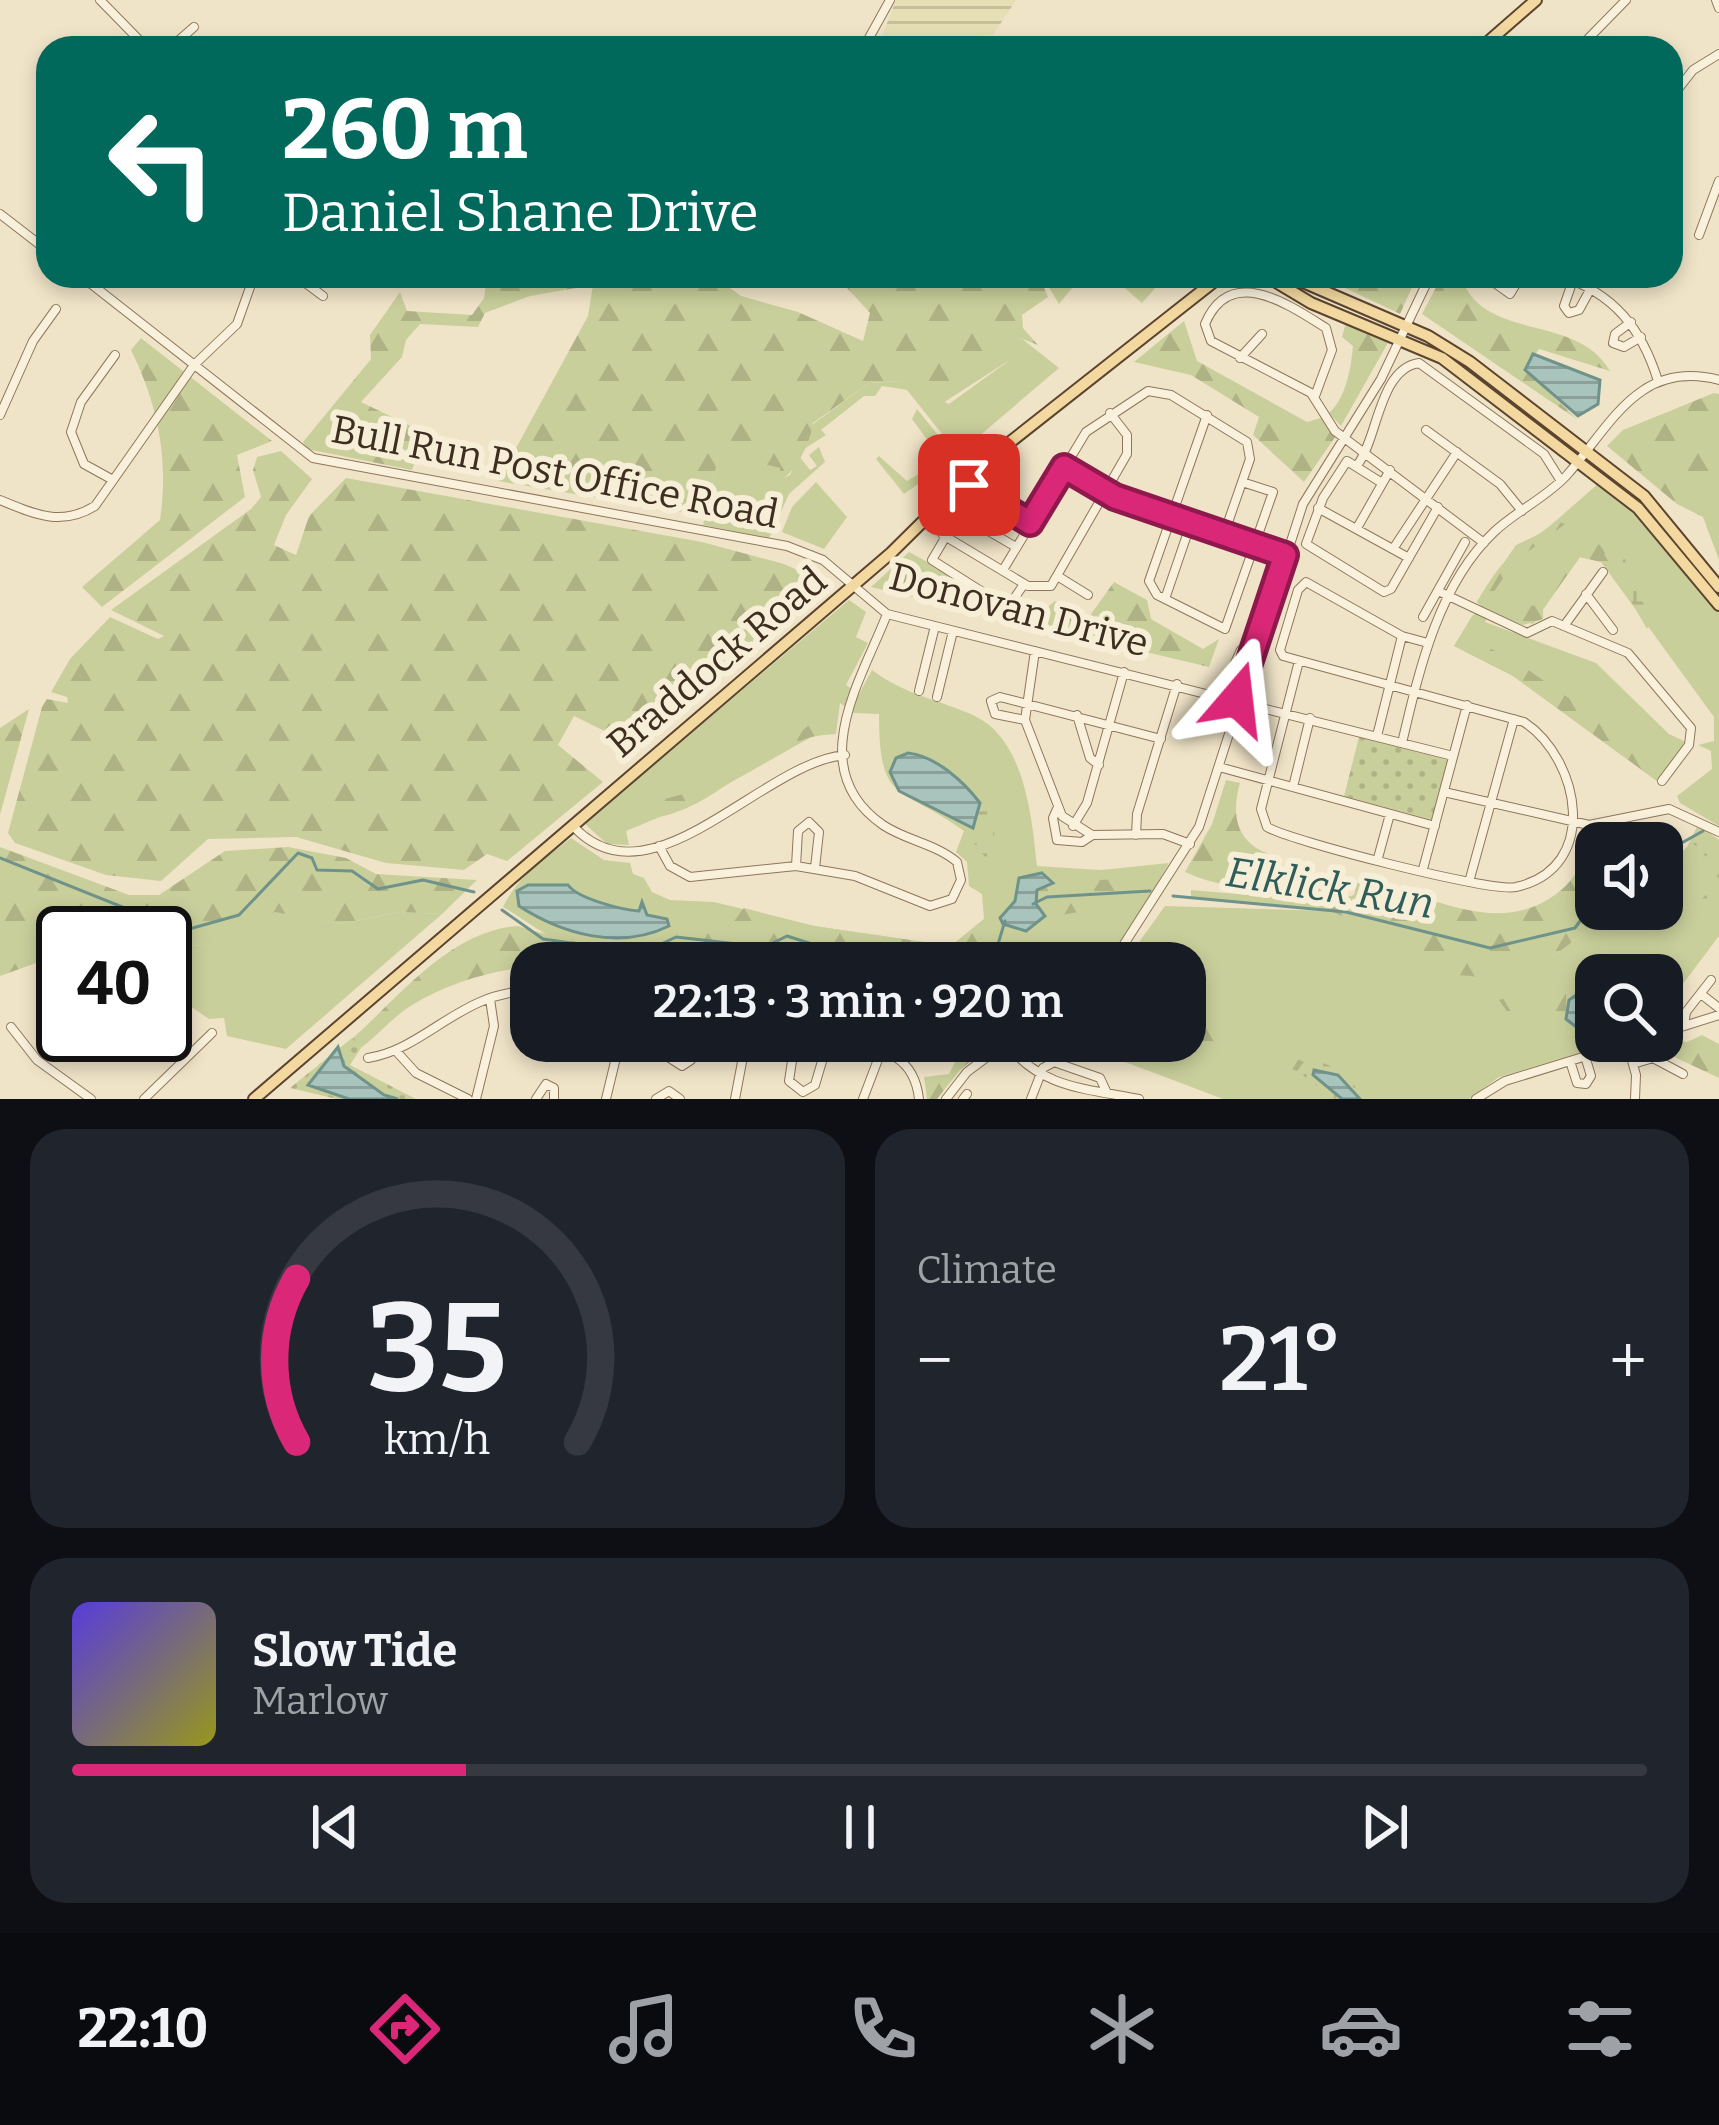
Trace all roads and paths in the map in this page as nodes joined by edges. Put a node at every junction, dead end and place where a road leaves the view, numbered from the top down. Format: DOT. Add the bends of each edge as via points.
graph roads {
  1 [pos="100,0"];
  2 [pos="890,0"];
  3 [pos="1536,0"];
  4 [pos="1626,0"];
  5 [pos="194,27"];
  6 [pos="135,36"];
  7 [pos="184,36"];
  8 [pos="869,36"];
  9 [pos="1495,36"];
  10 [pos="1591,36"];
  11 [pos="1719,55"];
  12 [pos="1683,83"];
  13 [pos="1719,181"];
  14 [pos="0,214"];
  15 [pos="1700,235"];
  16 [pos="36,242"];
  17 [pos="96,288"];
  18 [pos="250,288"];
  19 [pos="312,288"];
  20 [pos="1206,288"];
  21 [pos="1284,288"];
  22 [pos="1316,288"];
  23 [pos="1424,288"];
  24 [pos="1570,288"];
  25 [pos="1591,288"];
  26 [pos="323,296"];
  27 [pos="56,309"];
  28 [pos="1630,322"];
  29 [pos="1405,326"];
  30 [pos="1262,334"];
  31 [pos="1642,337"];
  32 [pos="1399,339"];
  33 [pos="115,355"];
  34 [pos="1240,358"];
  35 [pos="194,365"];
  36 [pos="1719,380"];
  37 [pos="1658,381"];
  38 [pos="1315,396"];
  39 [pos="1110,413"];
  40 [pos="0,415"];
  41 [pos="1207,415"];
  42 [pos="1426,430"];
  43 [pos="1344,436"];
  44 [pos="1367,452"];
  45 [pos="1457,452"];
  46 [pos="1582,456"];
  47 [pos="1358,464"];
  48 [pos="1064,467"];
  49 [pos="1390,470"];
  50 [pos="113,480"];
  51 [pos="964,481"];
  52 [pos="1561,481"];
  53 [pos="1242,482"];
  54 [pos="1382,482"];
  55 [pos="1107,492"];
  56 [pos="1424,496"];
  57 [pos="0,500"];
  58 [pos="1438,507"];
  59 [pos="1318,508"];
  60 [pos="1522,512"];
  61 [pos="1170,516"];
  62 [pos="1030,523"];
  63 [pos="1192,523"];
  64 [pos="1357,528"];
  65 [pos="1224,534"];
  66 [pos="943,535"];
  67 [pos="1465,542"];
  68 [pos="1484,543"];
  69 [pos="1254,545"];
  70 [pos="1016,547"];
  71 [pos="1393,549"];
  72 [pos="1285,555"];
  73 [pos="1456,557"];
  74 [pos="1409,558"];
  75 [pos="1470,564"];
  76 [pos="1003,569"];
  77 [pos="1603,572"];
  78 [pos="1059,577"];
  79 [pos="1024,584"];
  80 [pos="852,586"];
  81 [pos="1719,587"];
  82 [pos="1438,591"];
  83 [pos="1586,594"];
  84 [pos="1088,595"];
  85 [pos="1451,598"];
  86 [pos="1165,599"];
  87 [pos="1719,605"];
  88 [pos="887,614"];
  89 [pos="1423,617"];
  90 [pos="935,626"];
  91 [pos="1564,626"];
  92 [pos="1613,630"];
  93 [pos="953,631"];
  94 [pos="1402,636"];
  95 [pos="1428,643"];
  96 [pos="1241,650"];
  97 [pos="1035,651"];
  98 [pos="1299,661"];
  99 [pos="1124,672"];
  100 [pos="1177,684"];
  101 [pos="1389,685"];
  102 [pos="919,691"];
  103 [pos="1414,691"];
  104 [pos="1221,694"];
  105 [pos="937,697"];
  106 [pos="1237,699"];
  107 [pos="1024,703"];
  108 [pos="1467,705"];
  109 [pos="1286,712"];
  110 [pos="1077,715"];
  111 [pos="1310,718"];
  112 [pos="1514,719"];
  113 [pos="1024,720"];
  114 [pos="1112,724"];
  115 [pos="1377,736"];
  116 [pos="1161,739"];
  117 [pos="1402,742"];
  118 [pos="845,755"];
  119 [pos="1454,756"];
  120 [pos="1099,765"];
  121 [pos="1219,767"];
  122 [pos="1267,781"];
  123 [pos="1662,781"];
  124 [pos="1293,788"];
  125 [pos="1444,792"];
  126 [pos="1491,804"];
  127 [pos="1058,809"];
  128 [pos="1390,814"];
  129 [pos="1573,824"];
  130 [pos="572,826"];
  131 [pos="1072,826"];
  132 [pos="1435,826"];
  133 [pos="1719,832"];
  134 [pos="1092,835"];
  135 [pos="1136,835"];
  136 [pos="1190,844"];
  137 [pos="659,846"];
  138 [pos="1378,858"];
  139 [pos="796,866"];
  140 [pos="815,868"];
  141 [pos="1423,869"];
  142 [pos="1469,882"];
  143 [pos="1126,942"];
  144 [pos="1711,980"];
  145 [pos="1701,994"];
  146 [pos="510,995"];
  147 [pos="490,999"];
  148 [pos="1719,1011"];
  149 [pos="1684,1026"];
  150 [pos="11,1027"];
  151 [pos="212,1033"];
  152 [pos="396,1050"];
  153 [pos="368,1058"];
  154 [pos="1575,1059"];
  155 [pos="1570,1061"];
  156 [pos="615,1062"];
  157 [pos="742,1062"];
  158 [pos="791,1062"];
  159 [pos="822,1062"];
  160 [pos="877,1062"];
  161 [pos="900,1062"];
  162 [pos="980,1062"];
  163 [pos="1026,1062"];
  164 [pos="1587,1062"];
  165 [pos="1633,1064"];
  166 [pos="1682,1074"];
  167 [pos="1040,1076"];
  168 [pos="1107,1093"];
  169 [pos="1637,1098"];
  170 [pos="91,1099"];
  171 [pos="145,1099"];
  172 [pos="254,1099"];
  173 [pos="472,1099"];
  174 [pos="536,1099"];
  175 [pos="554,1099"];
  176 [pos="606,1099"];
  177 [pos="656,1099"];
  178 [pos="680,1099"];
  179 [pos="735,1099"];
  180 [pos="863,1099"];
  181 [pos="919,1099"];
  182 [pos="946,1099"];
  183 [pos="1031,1099"];
  184 [pos="1139,1099"];
  185 [pos="1476,1099"];
  1 -- 6 [label="street"];
  2 -- 8 [label="street"];
  3 -- 9 [label="main road"];
  4 -- 10 [label="street"];
  5 -- 7 [label="street"];
  11 -- 12 [label="street"];
  13 -- 15 [label="street"];
  14 -- 16 [label="street"];
  17 -- 35 [label="street, Bull Run Post Office Road"];
  18 -- 35 [label="street" via="237,324"];
  19 -- 26 [label="street"];
  20 -- 51 [label="main road, Braddock Road"];
  21 -- 32 [label="main road"];
  22 -- 29 [label="main road"];
  23 -- 29 [label="street"];
  24 -- 25 [label="street" via="1569,313"];
  25 -- 28 [label="street"];
  27 -- 40 [label="street"];
  28 -- 31 [label="street"];
  28 -- 31 [label="street" via="1613,343 1624,347"];
  29 -- 32 [label="street"];
  29 -- 46 [label="main road" via="1470,362"];
  30 -- 34 [label="street"];
  31 -- 37 [label="street"];
  32 -- 43 [label="street"];
  32 -- 46 [label="main road" via="1442,358"];
  33 -- 50 [label="street" via="81,402 71,432 84,464"];
  34 -- 38 [label="street"];
  34 -- 38 [label="street" via="1211,340 1205,322 1236,291 1253,289 1330,334"];
  35 -- 50 [label="street"];
  35 -- 80 [label="street, Bull Run Post Office Road" via="313,458 787,545 815,555"];
  36 -- 37 [label="street"];
  37 -- 46 [label="street" via="1625,400"];
  38 -- 43 [label="street" via="1328,425"];
  39 -- 41 [label="street" via="1155,391"];
  39 -- 48 [label="street"];
  39 -- 55 [label="street" via="1129,448"];
  41 -- 53 [label="street" via="1247,442"];
  41 -- 61 [label="street"];
  42 -- 45 [label="street"];
  43 -- 44 [label="street"];
  43 -- 72 [label="street" via="1308,493"];
  44 -- 47 [label="street"];
  44 -- 49 [label="street"];
  44 -- 52 [label="street" via="1375,415 1399,372 1418,363 1544,454"];
  45 -- 56 [label="street"];
  45 -- 60 [label="street" via="1505,488"];
  46 -- 52 [label="street"];
  46 -- 81 [label="main road" via="1655,507"];
  46 -- 87 [label="main road" via="1652,521"];
  47 -- 54 [label="street"];
  47 -- 59 [label="street" via="1345,463"];
  48 -- 55 [label="street"];
  48 -- 62 [label="street"];
  49 -- 54 [label="street"];
  49 -- 56 [label="street"];
  50 -- 57 [label="street" via="95,506 74,517 50,519"];
  51 -- 62 [label="street"];
  51 -- 80 [label="main road, Braddock Road"];
  52 -- 60 [label="street"];
  53 -- 65 [label="street"];
  53 -- 69 [label="street" via="1273,492"];
  54 -- 64 [label="street"];
  55 -- 61 [label="street"];
  55 -- 78 [label="street"];
  56 -- 58 [label="street"];
  56 -- 71 [label="street"];
  58 -- 68 [label="street"];
  58 -- 74 [label="street"];
  59 -- 64 [label="street"];
  59 -- 74 [label="street" via="1308,548 1382,591"];
  60 -- 68 [label="street"];
  61 -- 63 [label="street"];
  61 -- 86 [label="street" via="1149,581"];
  62 -- 70 [label="street"];
  63 -- 65 [label="street"];
  63 -- 86 [label="street"];
  64 -- 71 [label="street"];
  65 -- 69 [label="street"];
  66 -- 70 [label="street" via="959,514"];
  66 -- 76 [label="street"];
  66 -- 79 [label="street" via="932,555 938,567 1003,605"];
  67 -- 73 [label="street"];
  68 -- 75 [label="street"];
  69 -- 72 [label="street"];
  69 -- 86 [label="street" via="1227,625"];
  70 -- 76 [label="street"];
  71 -- 74 [label="street"];
  72 -- 106 [label="street"];
  73 -- 75 [label="street"];
  73 -- 82 [label="street"];
  75 -- 85 [label="street"];
  76 -- 79 [label="street"];
  77 -- 83 [label="street"];
  78 -- 79 [label="street" via="1046,588"];
  78 -- 84 [label="street"];
  80 -- 88 [label="street, Donovan Drive"];
  80 -- 130 [label="main road, Braddock Road"];
  82 -- 85 [label="street"];
  82 -- 89 [label="street"];
  83 -- 91 [label="street"];
  83 -- 92 [label="street"];
  85 -- 91 [label="street" via="1527,633 1549,621"];
  85 -- 95 [label="street"];
  88 -- 90 [label="street, Donovan Drive"];
  88 -- 118 [label="street" via="846,704"];
  90 -- 93 [label="street, Donovan Drive"];
  90 -- 102 [label="street"];
  91 -- 123 [label="street" via="1628,653 1689,724 1689,746"];
  93 -- 97 [label="street, Donovan Drive"];
  93 -- 105 [label="street"];
  94 -- 95 [label="street"];
  94 -- 98 [label="street" via="1306,583 1280,650"];
  94 -- 101 [label="street"];
  95 -- 103 [label="street"];
  96 -- 104 [label="street"];
  97 -- 99 [label="street, Donovan Drive"];
  97 -- 107 [label="street"];
  98 -- 101 [label="street"];
  98 -- 109 [label="street"];
  99 -- 100 [label="street, Donovan Drive"];
  99 -- 114 [label="street"];
  100 -- 104 [label="street, Donovan Drive"];
  100 -- 116 [label="street"];
  101 -- 103 [label="street"];
  101 -- 115 [label="street"];
  103 -- 108 [label="street"];
  103 -- 117 [label="street"];
  104 -- 106 [label="street, Donovan Drive"];
  106 -- 109 [label="street, Donovan Drive"];
  106 -- 121 [label="street"];
  107 -- 110 [label="street"];
  107 -- 113 [label="street"];
  107 -- 113 [label="street" via="997,697 990,707"];
  108 -- 112 [label="street"];
  108 -- 119 [label="street"];
  109 -- 111 [label="street, Donovan Drive"];
  109 -- 122 [label="street"];
  110 -- 114 [label="street"];
  110 -- 120 [label="street"];
  111 -- 115 [label="street, Donovan Drive"];
  111 -- 124 [label="street"];
  112 -- 126 [label="street"];
  112 -- 129 [label="street" via="1556,750 1570,778"];
  113 -- 127 [label="street"];
  114 -- 116 [label="street"];
  114 -- 120 [label="street"];
  115 -- 117 [label="street, Donovan Drive"];
  116 -- 135 [label="street"];
  117 -- 119 [label="street, Donovan Drive"];
  118 -- 137 [label="street" via="810,764"];
  118 -- 140 [label="street" via="850,783 869,813 954,859 960,884 949,902 934,906"];
  119 -- 125 [label="street"];
  120 -- 131 [label="street"];
  121 -- 122 [label="street"];
  121 -- 136 [label="street"];
  122 -- 124 [label="street"];
  122 -- 138 [label="street" via="1261,816 1272,831"];
  124 -- 128 [label="street"];
  125 -- 126 [label="street"];
  125 -- 132 [label="street"];
  126 -- 129 [label="street"];
  126 -- 142 [label="street"];
  127 -- 131 [label="street"];
  127 -- 134 [label="street" via="1058,840"];
  128 -- 132 [label="street"];
  128 -- 138 [label="street"];
  129 -- 133 [label="street" via="1612,823 1658,808"];
  129 -- 142 [label="street" via="1544,877 1509,889"];
  130 -- 137 [label="street" via="610,852"];
  130 -- 172 [label="main road, Braddock Road"];
  131 -- 134 [label="street"];
  132 -- 141 [label="street"];
  134 -- 135 [label="street"];
  135 -- 136 [label="street"];
  136 -- 143 [label="street"];
  137 -- 139 [label="street" via="674,870 696,878"];
  138 -- 141 [label="street"];
  139 -- 140 [label="street"];
  139 -- 140 [label="street" via="798,831 809,822 819,832"];
  141 -- 142 [label="street"];
  144 -- 145 [label="street"];
  145 -- 148 [label="street"];
  145 -- 149 [label="street"];
  146 -- 147 [label="street"];
  147 -- 152 [label="street"];
  147 -- 173 [label="street" via="494,1026"];
  148 -- 149 [label="street"];
  150 -- 170 [label="street" via="37,1060"];
  151 -- 171 [label="street"];
  152 -- 153 [label="street"];
  152 -- 173 [label="street" via="416,1072"];
  154 -- 155 [label="street"];
  155 -- 164 [label="street" via="1577,1083 1586,1084"];
  155 -- 185 [label="street"];
  156 -- 176 [label="street"];
  157 -- 179 [label="street"];
  158 -- 159 [label="street" via="788,1081 801,1092 816,1083"];
  160 -- 180 [label="street"];
  161 -- 181 [label="street"];
  162 -- 182 [label="street"];
  163 -- 167 [label="street"];
  165 -- 166 [label="street" via="1653,1058"];
  165 -- 169 [label="street"];
  167 -- 168 [label="street"];
  167 -- 168 [label="street" via="1058,1062 1100,1078"];
  167 -- 183 [label="street"];
  168 -- 184 [label="street"];
  174 -- 175 [label="street" via="546,1084"];
  177 -- 178 [label="street" via="669,1091"];
}
